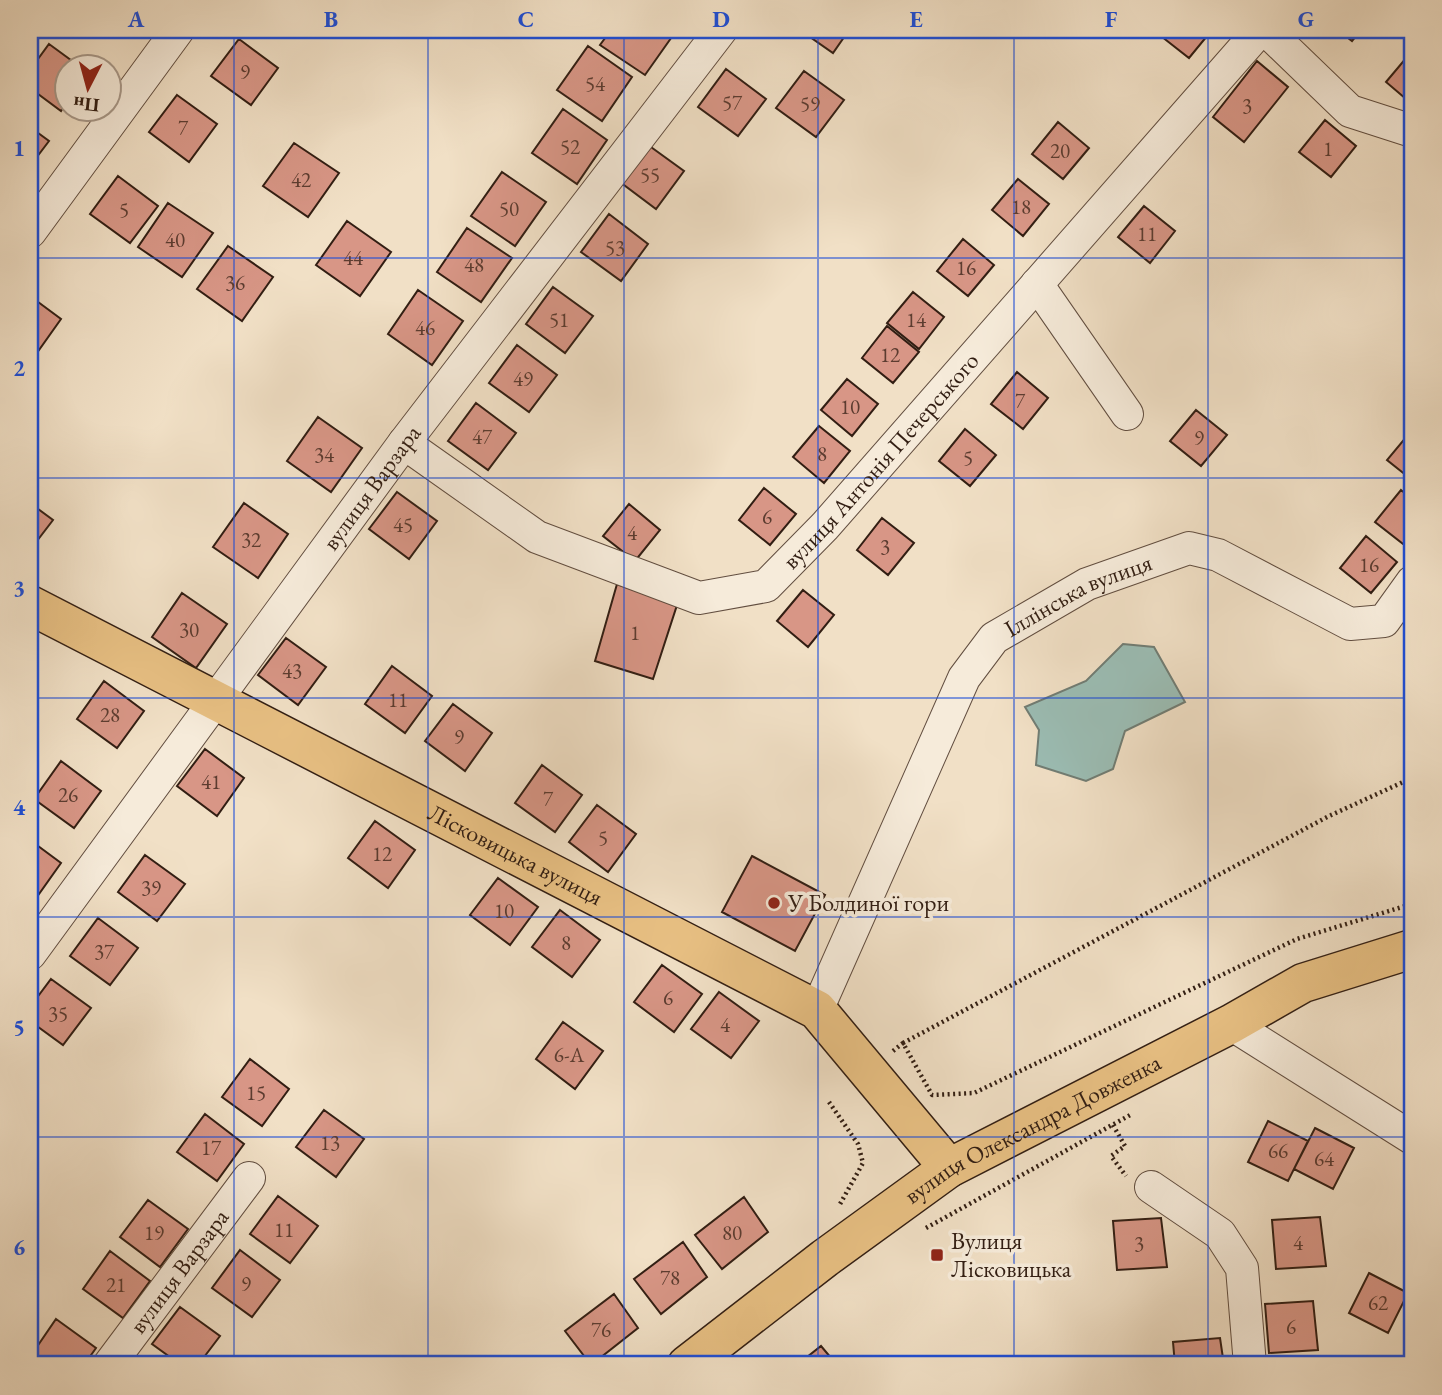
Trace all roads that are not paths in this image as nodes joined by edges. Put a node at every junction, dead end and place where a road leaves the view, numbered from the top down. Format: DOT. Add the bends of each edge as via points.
graph roads {
  1 [pos="178,30"];
  2 [pos="721,30"];
  3 [pos="1260,30"];
  4 [pos="1266,30"];
  5 [pos="1412,128"];
  6 [pos="30,232"];
  7 [pos="1037,284"];
  8 [pos="1127,414"];
  9 [pos="404,443"];
  10 [pos="1412,582"];
  11 [pos="30,605"];
  12 [pos="214,701"];
  13 [pos="1412,949"];
  14 [pos="30,954"];
  15 [pos="817,1010"];
  16 [pos="1231,1024"];
  17 [pos="1412,1138"];
  18 [pos="949,1168"];
  19 [pos="249,1178"];
  20 [pos="1151,1187"];
  21 [pos="109,1365"];
  22 [pos="687,1365"];
  23 [pos="1250,1365"];
  1 -- 6 [label="street"];
  2 -- 9 [label="street, вулиця Варзара"];
  3 -- 7 [label="street, вулиця Антонія Печерського"];
  4 -- 5 [label="street" via="1350,111"];
  7 -- 8 [label="street"];
  7 -- 9 [label="street, вулиця Антонія Печерського" via="825,526 766,586 699,598 537,537"];
  9 -- 12 [label="street, вулиця Варзара"];
  10 -- 15 [label="street, Іллінська вулиця" via="1384,621 1350,624 1218,555 1189,548 1087,584 994,638 964,678"];
  11 -- 12 [label="main road, Лісковицька вулиця"];
  12 -- 14 [label="street, вулиця Варзара"];
  12 -- 15 [label="main road, Лісковицька вулиця"];
  13 -- 16 [label="main road, вулиця Олександра Довженка" via="1304,983"];
  15 -- 18 [label="main road, Лісковицька вулиця"];
  16 -- 17 [label="street"];
  16 -- 18 [label="main road, вулиця Олександра Довженка"];
  18 -- 22 [label="main road, вулиця Олександра Довженка"];
  19 -- 21 [label="street, вулиця Варзара"];
  20 -- 23 [label="street" via="1220,1234 1242,1268"];
}
